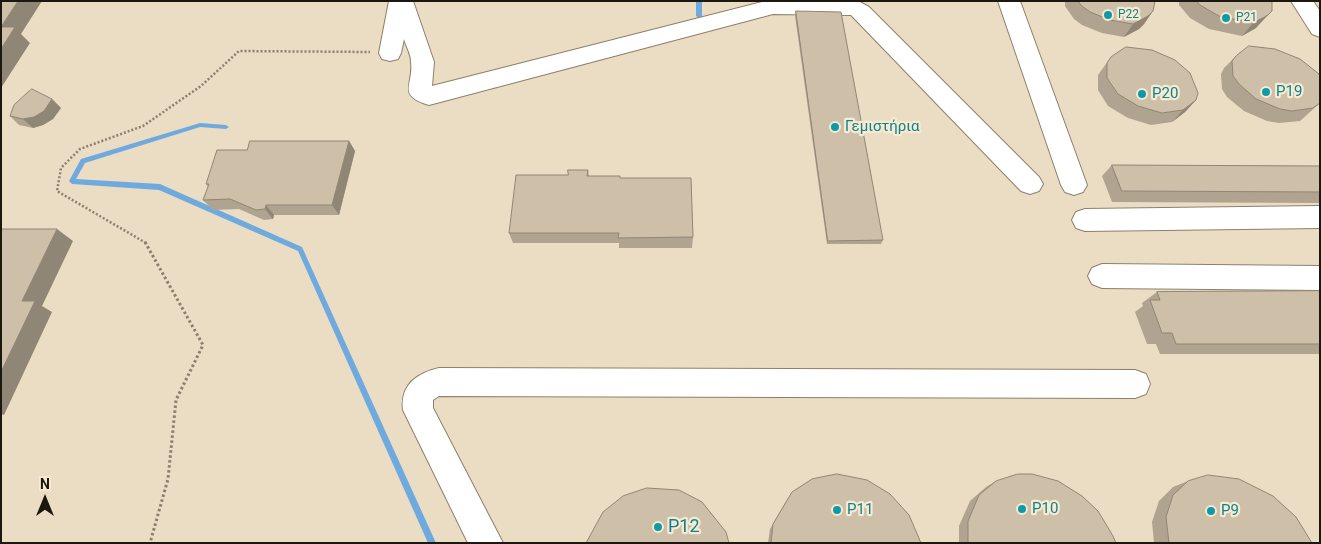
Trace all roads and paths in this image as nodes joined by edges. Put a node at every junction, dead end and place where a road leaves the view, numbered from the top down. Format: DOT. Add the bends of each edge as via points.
graph roads {
  1 [pos="401,1"];
  2 [pos="1010,1"];
  3 [pos="1302,1"];
  4 [pos="1320,29"];
  5 [pos="390,53"];
  6 [pos="1030,184"];
  7 [pos="1074,185"];
  8 [pos="1320,217"];
  9 [pos="1085,220"];
  10 [pos="1102,276"];
  11 [pos="1320,278"];
  12 [pos="1135,384"];
  13 [pos="150,543"];
  14 [pos="486,543"];
  1 -- 5 [label="street"];
  1 -- 6 [label="street" via="423,62 419,90 429,96 773,7 856,8"];
  2 -- 7 [label="street"];
  3 -- 4 [label="street"];
  5 -- 13 [label="path" via="239,51 201,86 143,126 80,149 62,168 57,191 146,242 203,345 176,400 168,479"];
  8 -- 9 [label="street"];
  10 -- 11 [label="street"];
  12 -- 14 [label="street" via="428,384 416,400 418,410"];
}
